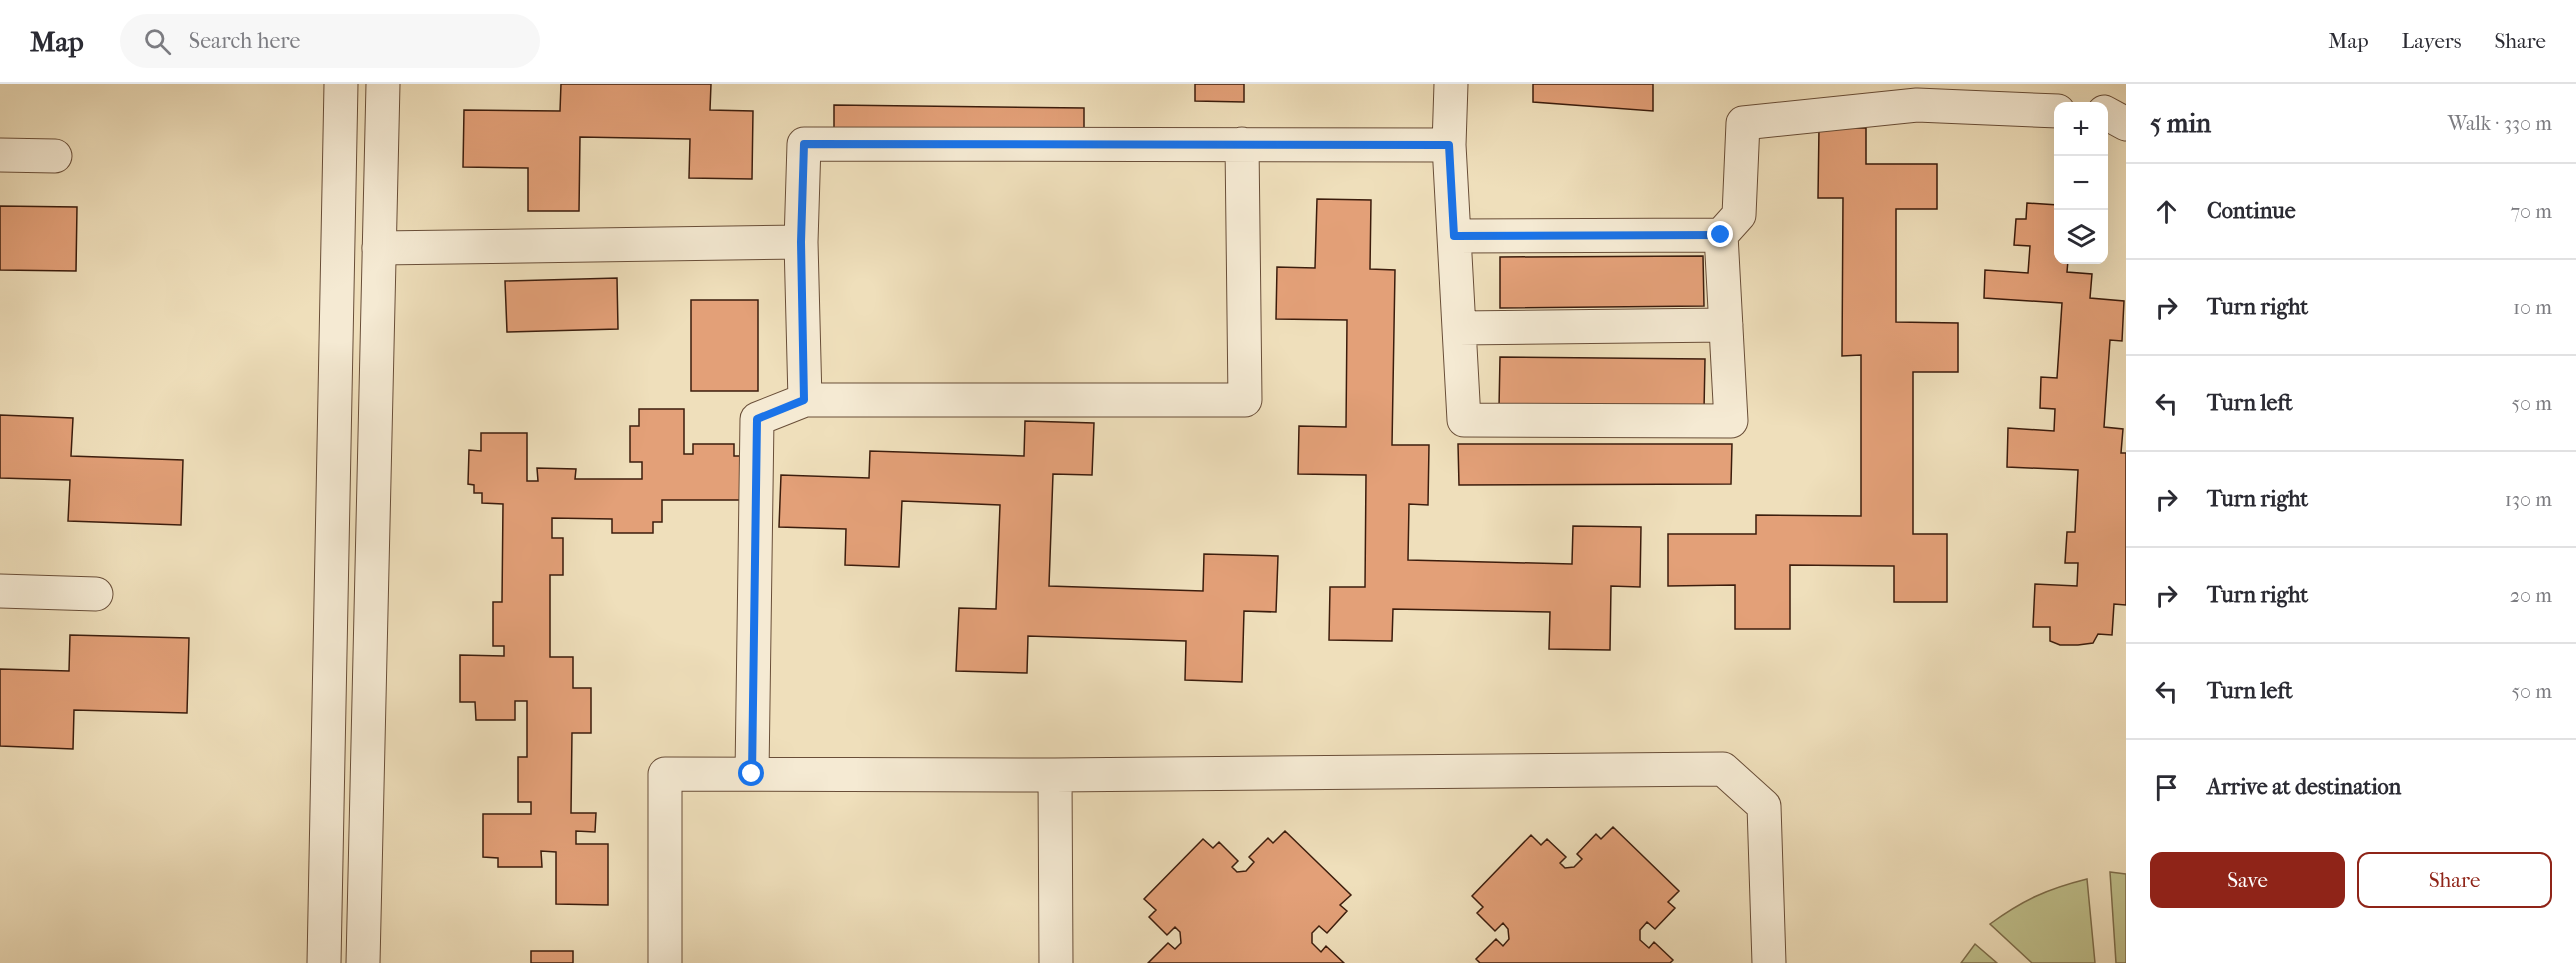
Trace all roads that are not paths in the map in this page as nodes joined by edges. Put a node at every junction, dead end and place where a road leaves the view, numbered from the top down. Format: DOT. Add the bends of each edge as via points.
graph roads {
  1 [pos="341,84"];
  2 [pos="382,84"];
  3 [pos="1451,84"];
  4 [pos="2054,111"];
  5 [pos="2108,115"];
  6 [pos="2126,124"];
  7 [pos="1242,144"];
  8 [pos="1449,145"];
  9 [pos="0,155"];
  10 [pos="55,156"];
  11 [pos="1721,235"];
  12 [pos="1454,236"];
  13 [pos="801,242"];
  14 [pos="379,248"];
  15 [pos="1726,325"];
  16 [pos="1459,328"];
  17 [pos="804,400"];
  18 [pos="0,591"];
  19 [pos="96,594"];
  20 [pos="752,774"];
  21 [pos="1055,775"];
  22 [pos="324,963"];
  23 [pos="363,963"];
  24 [pos="665,963"];
  25 [pos="1056,963"];
  26 [pos="1770,963"];
  1 -- 22 [label="street"];
  2 -- 14 [label="street"];
  3 -- 8 [label="street"];
  4 -- 11 [label="street" via="1917,105 1743,123 1739,215"];
  5 -- 6 [label="street"];
  7 -- 8 [label="street"];
  7 -- 13 [label="street" via="804,144"];
  7 -- 17 [label="street" via="1245,400"];
  8 -- 12 [label="street"];
  9 -- 10 [label="street"];
  11 -- 12 [label="street"];
  11 -- 15 [label="street"];
  12 -- 16 [label="street"];
  13 -- 14 [label="street"];
  13 -- 17 [label="street"];
  14 -- 23 [label="street"];
  15 -- 16 [label="street"];
  15 -- 16 [label="street" via="1731,421 1464,420"];
  17 -- 20 [label="street" via="757,419"];
  18 -- 19 [label="street"];
  20 -- 21 [label="street"];
  20 -- 24 [label="street" via="665,774"];
  21 -- 25 [label="street"];
  21 -- 26 [label="street" via="1723,769 1764,806"];
}
